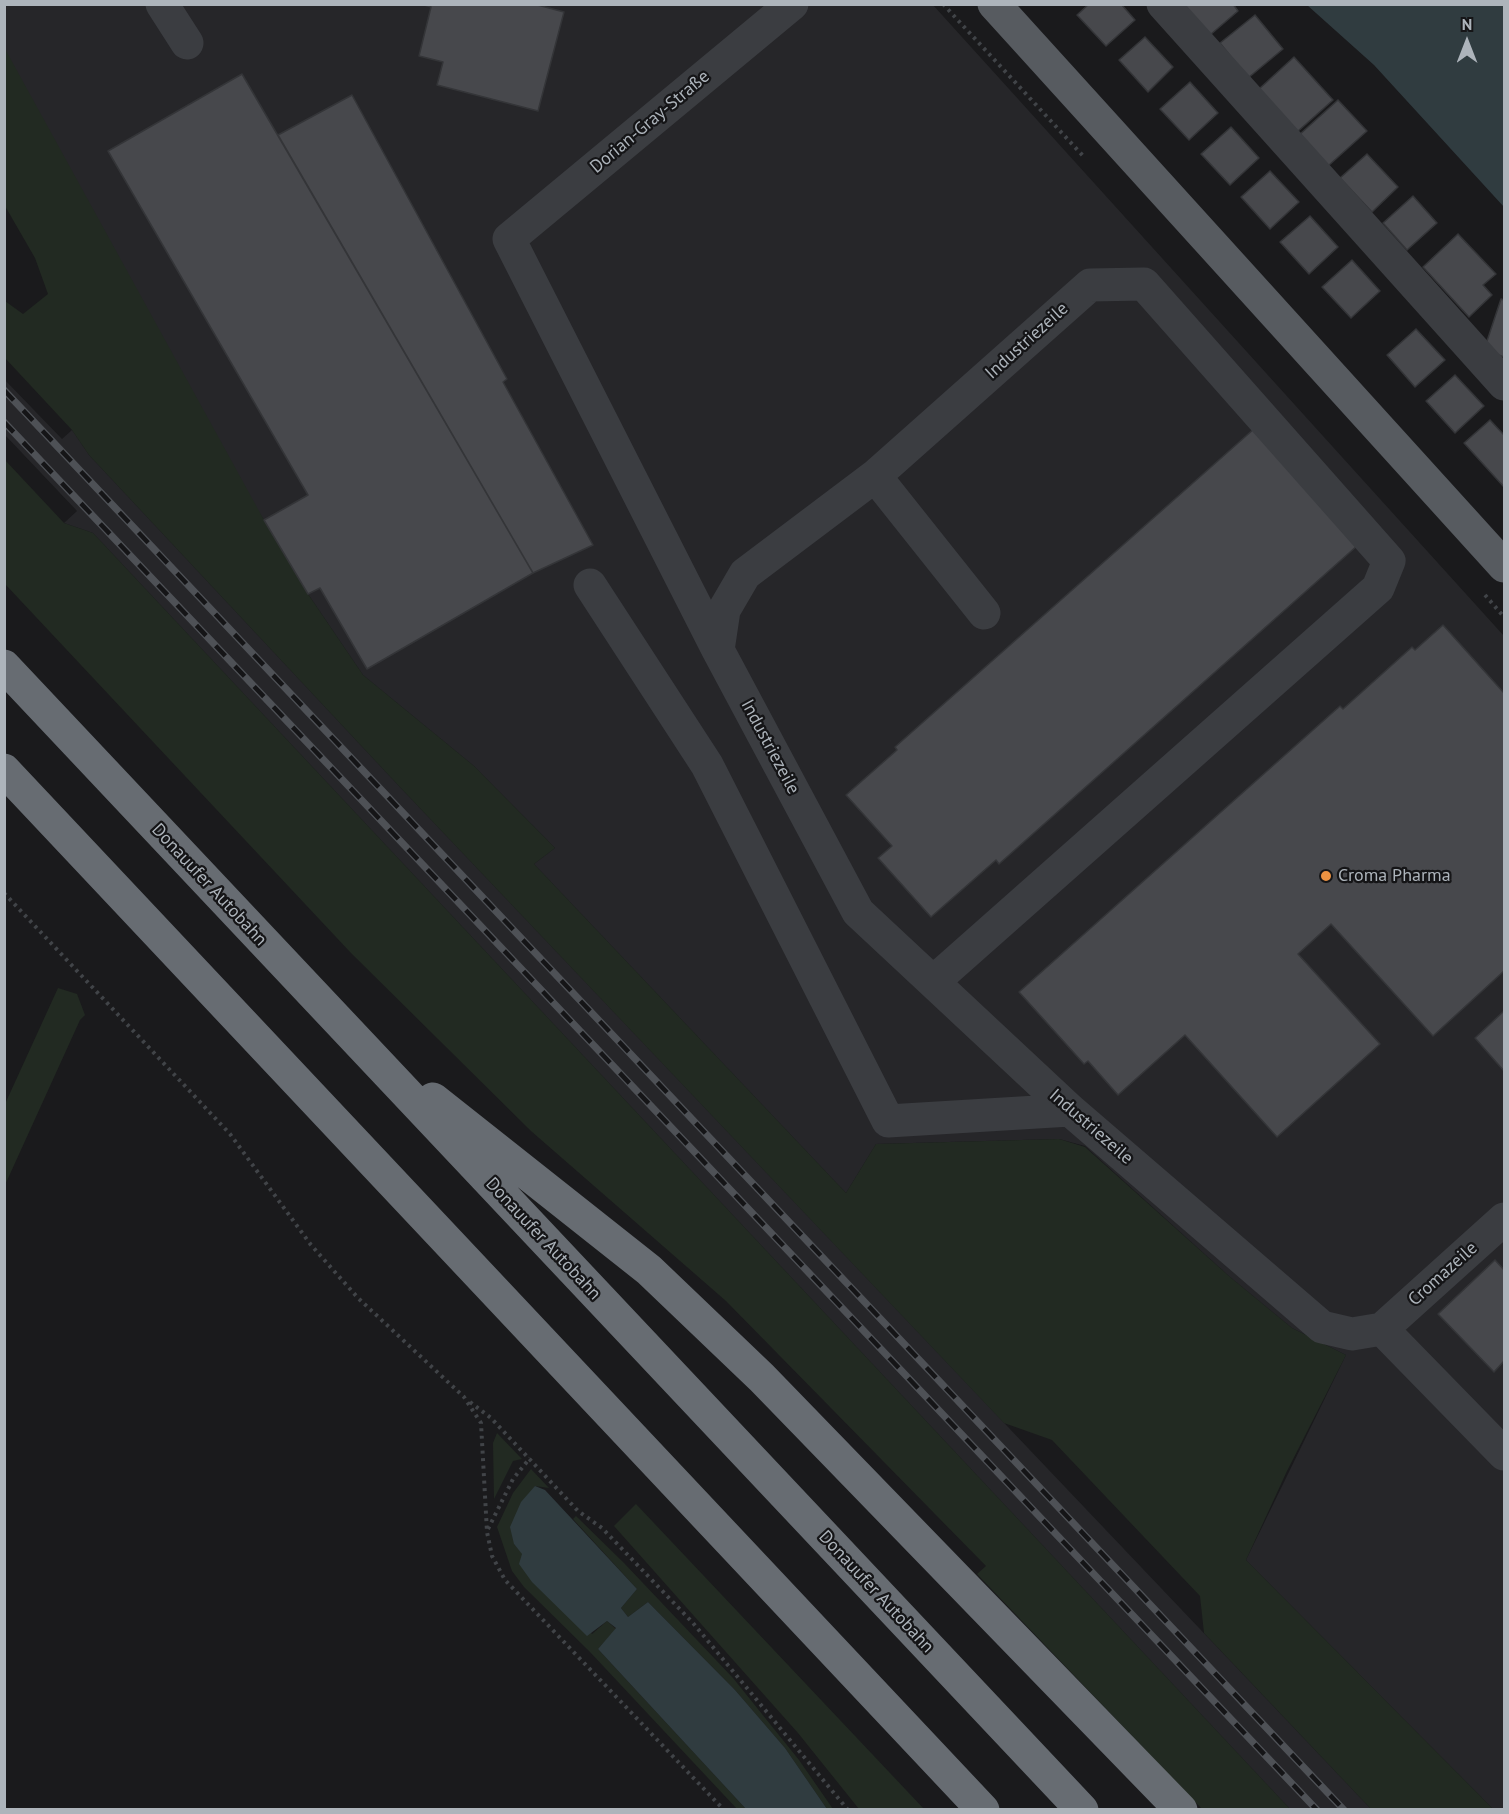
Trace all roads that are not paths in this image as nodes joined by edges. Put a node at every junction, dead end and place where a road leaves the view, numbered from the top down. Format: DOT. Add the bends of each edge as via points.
graph roads {
  1 [pos="162,4"];
  2 [pos="792,4"];
  3 [pos="994,4"];
  4 [pos="1163,4"];
  5 [pos="187,43"];
  6 [pos="1504,384"];
  7 [pos="875,476"];
  8 [pos="1504,566"];
  9 [pos="590,585"];
  10 [pos="984,613"];
  11 [pos="718,650"];
  12 [pos="4,666"];
  13 [pos="4,770"];
  14 [pos="933,982"];
  15 [pos="338,1023"];
  16 [pos="1070,1110"];
  17 [pos="1504,1219"];
  18 [pos="1382,1329"];
  19 [pos="1504,1454"];
  20 [pos="983,1809"];
  21 [pos="1082,1809"];
  22 [pos="1181,1809"];
  1 -- 5 [label="street"];
  2 -- 11 [label="street, Dorian-Gray-Straße" via="509,239"];
  3 -- 8 [label="main road"];
  4 -- 6 [label="street"];
  7 -- 10 [label="street"];
  7 -- 11 [label="street, Industriezeile" via="745,574 724,610"];
  7 -- 14 [label="street, Industriezeile" via="1090,285 1144,284 1389,561 1378,588"];
  9 -- 16 [label="street" via="707,765 888,1121"];
  11 -- 14 [label="street, Industriezeile" via="858,912"];
  12 -- 15 [label="highway, Donauufer Autobahn"];
  13 -- 20 [label="highway"];
  14 -- 16 [label="street, Industriezeile"];
  15 -- 21 [label="highway, Donauufer Autobahn"];
  15 -- 22 [label="highway" via="649,1270 762,1378"];
  16 -- 18 [label="street, Industriezeile" via="1322,1327 1352,1334"];
  17 -- 18 [label="street, Cromazeile"];
  18 -- 19 [label="street"];
}
